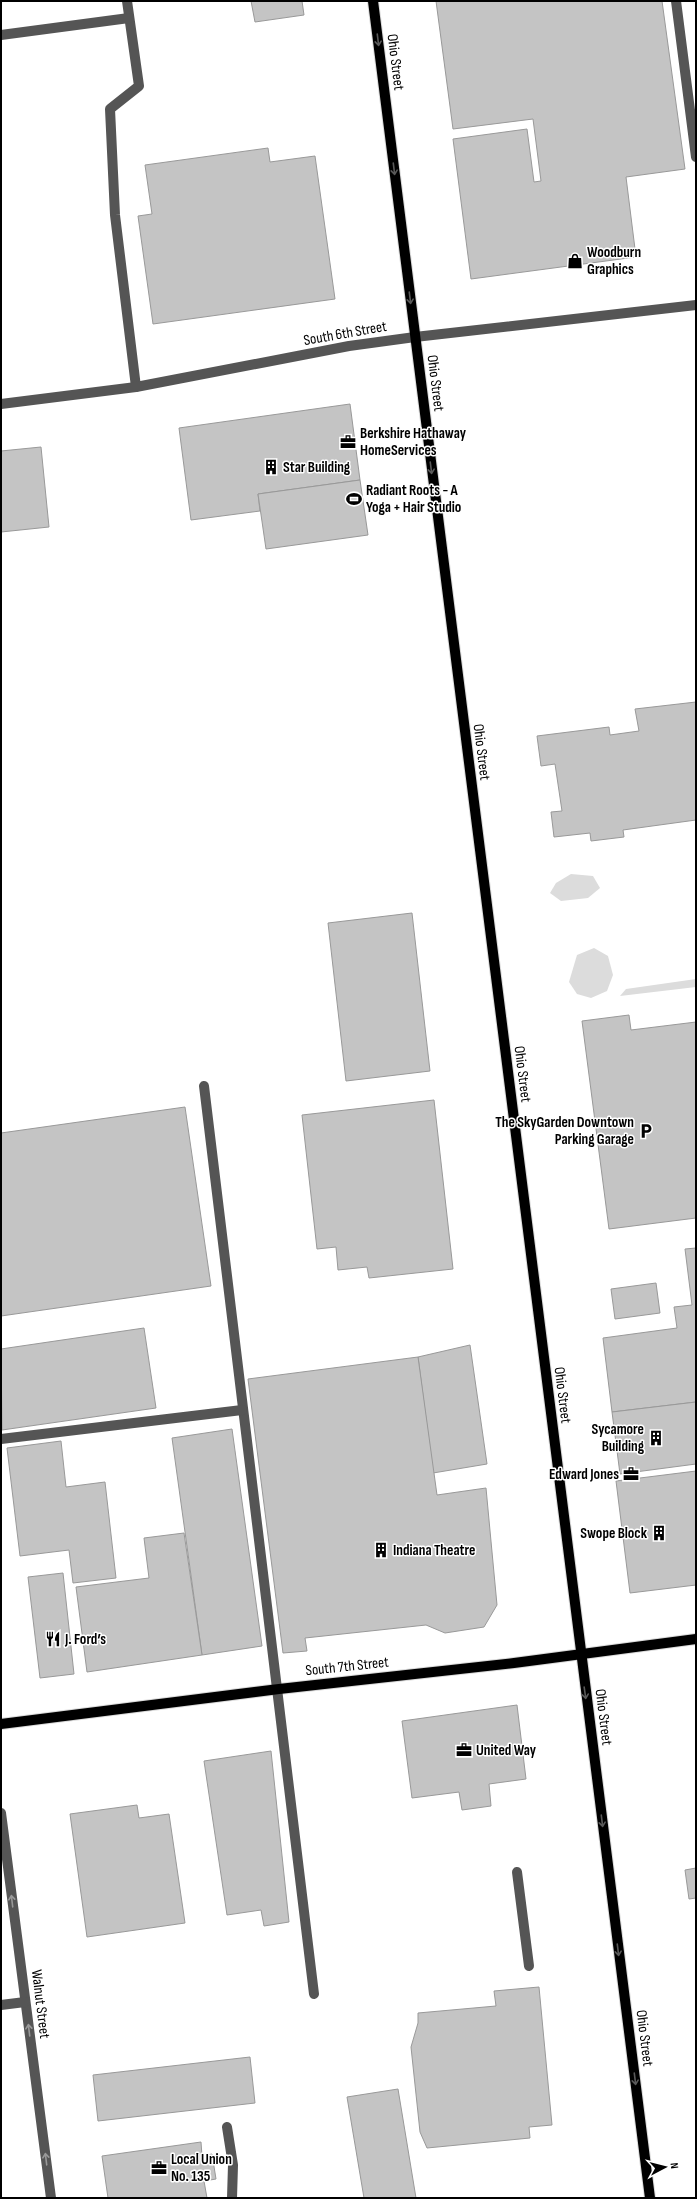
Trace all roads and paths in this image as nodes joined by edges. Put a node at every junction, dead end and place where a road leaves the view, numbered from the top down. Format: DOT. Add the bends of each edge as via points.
graph roads {
  1 [pos="127,1"];
  2 [pos="373,1"];
  3 [pos="676,1"];
  4 [pos="129,18"];
  5 [pos="1,34"];
  6 [pos="696,156"];
  7 [pos="696,304"];
  8 [pos="415,337"];
  9 [pos="136,387"];
  10 [pos="1,404"];
  11 [pos="204,1086"];
  12 [pos="242,1410"];
  13 [pos="1,1439"];
  14 [pos="696,1639"];
  15 [pos="580,1654"];
  16 [pos="279,1689"];
  17 [pos="1,1724"];
  18 [pos="1,1813"];
  19 [pos="517,1872"];
  20 [pos="529,1966"];
  21 [pos="314,1994"];
  22 [pos="25,2002"];
  23 [pos="1,2005"];
  24 [pos="227,2127"];
  25 [pos="51,2198"];
  26 [pos="232,2198"];
  27 [pos="650,2198"];
  1 -- 4 [label="street"];
  2 -- 8 [label="main road, Ohio Street, one-way"];
  3 -- 6 [label="street"];
  4 -- 5 [label="street"];
  4 -- 9 [label="street" via="140,86 110,109 115,215"];
  7 -- 8 [label="street, South 6th Street"];
  8 -- 9 [label="street, South 6th Street" via="349,346"];
  8 -- 15 [label="main road, Ohio Street, one-way"];
  9 -- 10 [label="street, South 6th Street"];
  11 -- 12 [label="street"];
  12 -- 13 [label="street"];
  12 -- 16 [label="street"];
  14 -- 15 [label="main road, South 7th Street"];
  15 -- 16 [label="main road, South 7th Street"];
  15 -- 27 [label="main road, Ohio Street, one-way"];
  16 -- 17 [label="main road, South 7th Street"];
  16 -- 21 [label="street"];
  22 -- 18 [label="street, Walnut Street, one-way"];
  19 -- 20 [label="street"];
  22 -- 23 [label="street"];
  25 -- 22 [label="street, Walnut Street, one-way"];
  24 -- 26 [label="street" via="233,2165"];
}
